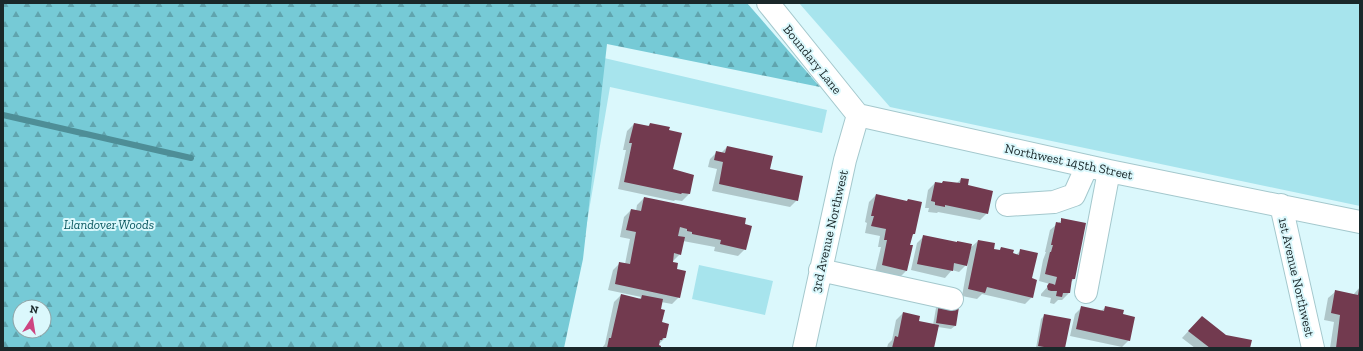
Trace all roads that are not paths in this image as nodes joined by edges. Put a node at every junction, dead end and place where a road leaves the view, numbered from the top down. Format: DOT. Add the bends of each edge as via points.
graph roads {
  1 [pos="768,3"];
  2 [pos="858,115"];
  3 [pos="1087,166"];
  4 [pos="1109,171"];
  5 [pos="1007,205"];
  6 [pos="1281,205"];
  7 [pos="1360,222"];
  8 [pos="820,270"];
  9 [pos="1086,292"];
  10 [pos="952,299"];
  11 [pos="804,348"];
  12 [pos="1313,348"];
  1 -- 2 [label="street, Boundary Lane"];
  2 -- 3 [label="street, Northwest 145th Street"];
  2 -- 8 [label="street, 3rd Avenue Northwest"];
  3 -- 4 [label="street, Northwest 145th Street"];
  3 -- 5 [label="street" via="1074,195 1054,202"];
  4 -- 6 [label="street, Northwest 145th Street"];
  4 -- 9 [label="street"];
  6 -- 7 [label="street, Northwest 145th Street"];
  6 -- 12 [label="street, 1st Avenue Northwest"];
  8 -- 10 [label="street"];
  8 -- 11 [label="street, 3rd Avenue Northwest"];
}
